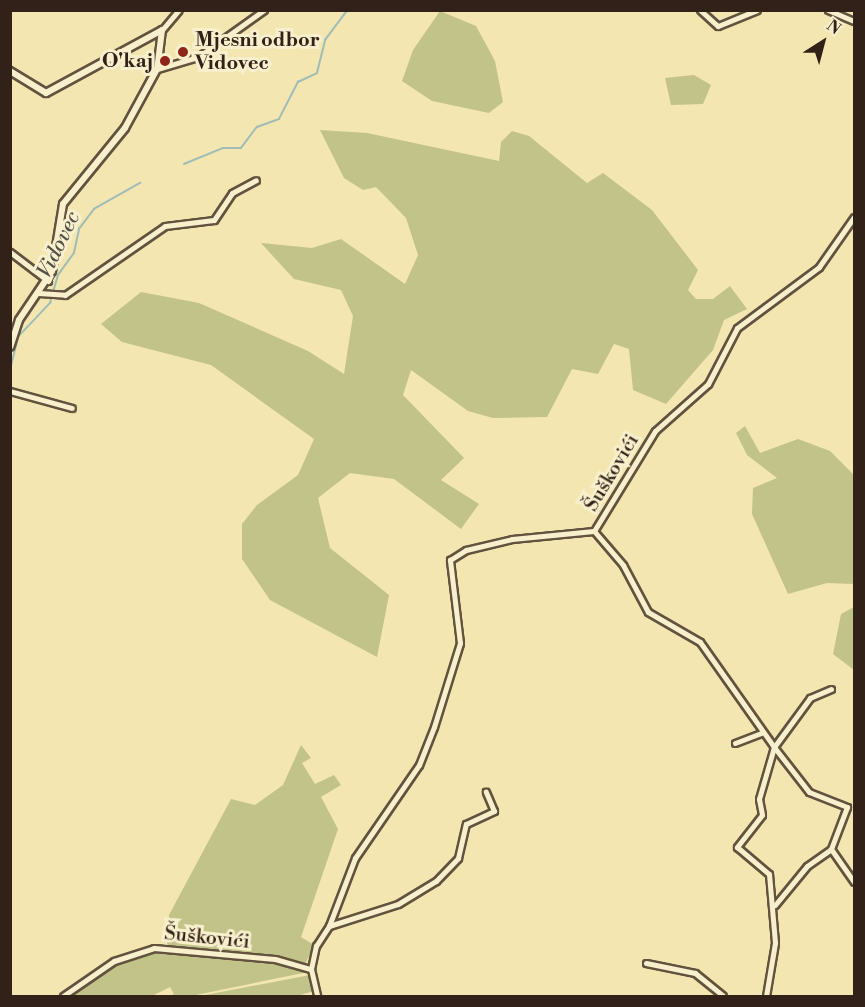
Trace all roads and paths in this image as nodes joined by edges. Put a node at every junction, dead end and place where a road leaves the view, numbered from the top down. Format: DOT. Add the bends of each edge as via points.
graph roads {
  1 [pos="179,10"];
  2 [pos="264,10"];
  3 [pos="700,10"];
  4 [pos="757,10"];
  5 [pos="828,10"];
  6 [pos="855,21"];
  7 [pos="162,30"];
  8 [pos="157,69"];
  9 [pos="10,70"];
  10 [pos="256,180"];
  11 [pos="855,217"];
  12 [pos="10,252"];
  13 [pos="48,281"];
  14 [pos="39,293"];
  15 [pos="10,347"];
  16 [pos="10,391"];
  17 [pos="72,408"];
  18 [pos="594,531"];
  19 [pos="831,688"];
  20 [pos="761,733"];
  21 [pos="735,743"];
  22 [pos="774,747"];
  23 [pos="486,792"];
  24 [pos="855,806"];
  25 [pos="847,807"];
  26 [pos="831,849"];
  27 [pos="855,882"];
  28 [pos="775,905"];
  29 [pos="329,926"];
  30 [pos="646,963"];
  31 [pos="311,969"];
  32 [pos="63,996"];
  33 [pos="317,996"];
  34 [pos="723,996"];
  35 [pos="766,996"];
  1 -- 7 [label="street"];
  2 -- 8 [label="street" via="198,57"];
  3 -- 4 [label="street" via="718,26"];
  5 -- 6 [label="street"];
  7 -- 8 [label="street"];
  7 -- 9 [label="street" via="46,93"];
  8 -- 13 [label="street" via="115,145 69,193 60,216"];
  10 -- 14 [label="street" via="232,193 214,220 165,226 72,290 51,297"];
  11 -- 18 [label="street, Šuškovići" via="819,267 736,328 708,384 655,431"];
  12 -- 13 [label="street"];
  13 -- 14 [label="street"];
  14 -- 15 [label="street" via="19,320"];
  16 -- 17 [label="street"];
  18 -- 20 [label="street" via="623,565 648,612 700,642 738,689"];
  18 -- 29 [label="street, Šuškovići" via="569,537 539,533 466,550 450,560 449,584 460,643 434,727 419,765 355,858"];
  19 -- 22 [label="street" via="810,699"];
  20 -- 21 [label="street"];
  20 -- 22 [label="street"];
  22 -- 25 [label="street" via="809,792"];
  22 -- 28 [label="street" via="759,799 762,815 737,847 767,869"];
  23 -- 29 [label="street" via="494,811 466,824 458,858 436,881 398,904"];
  24 -- 25 [label="street"];
  25 -- 26 [label="street"];
  26 -- 27 [label="street"];
  26 -- 28 [label="street" via="807,866"];
  28 -- 35 [label="street"];
  29 -- 31 [label="street, Šuškovići" via="316,946"];
  30 -- 34 [label="street" via="695,973"];
  31 -- 32 [label="street, Šuškovići" via="275,959 154,948 114,960"];
  31 -- 33 [label="street"];
}
